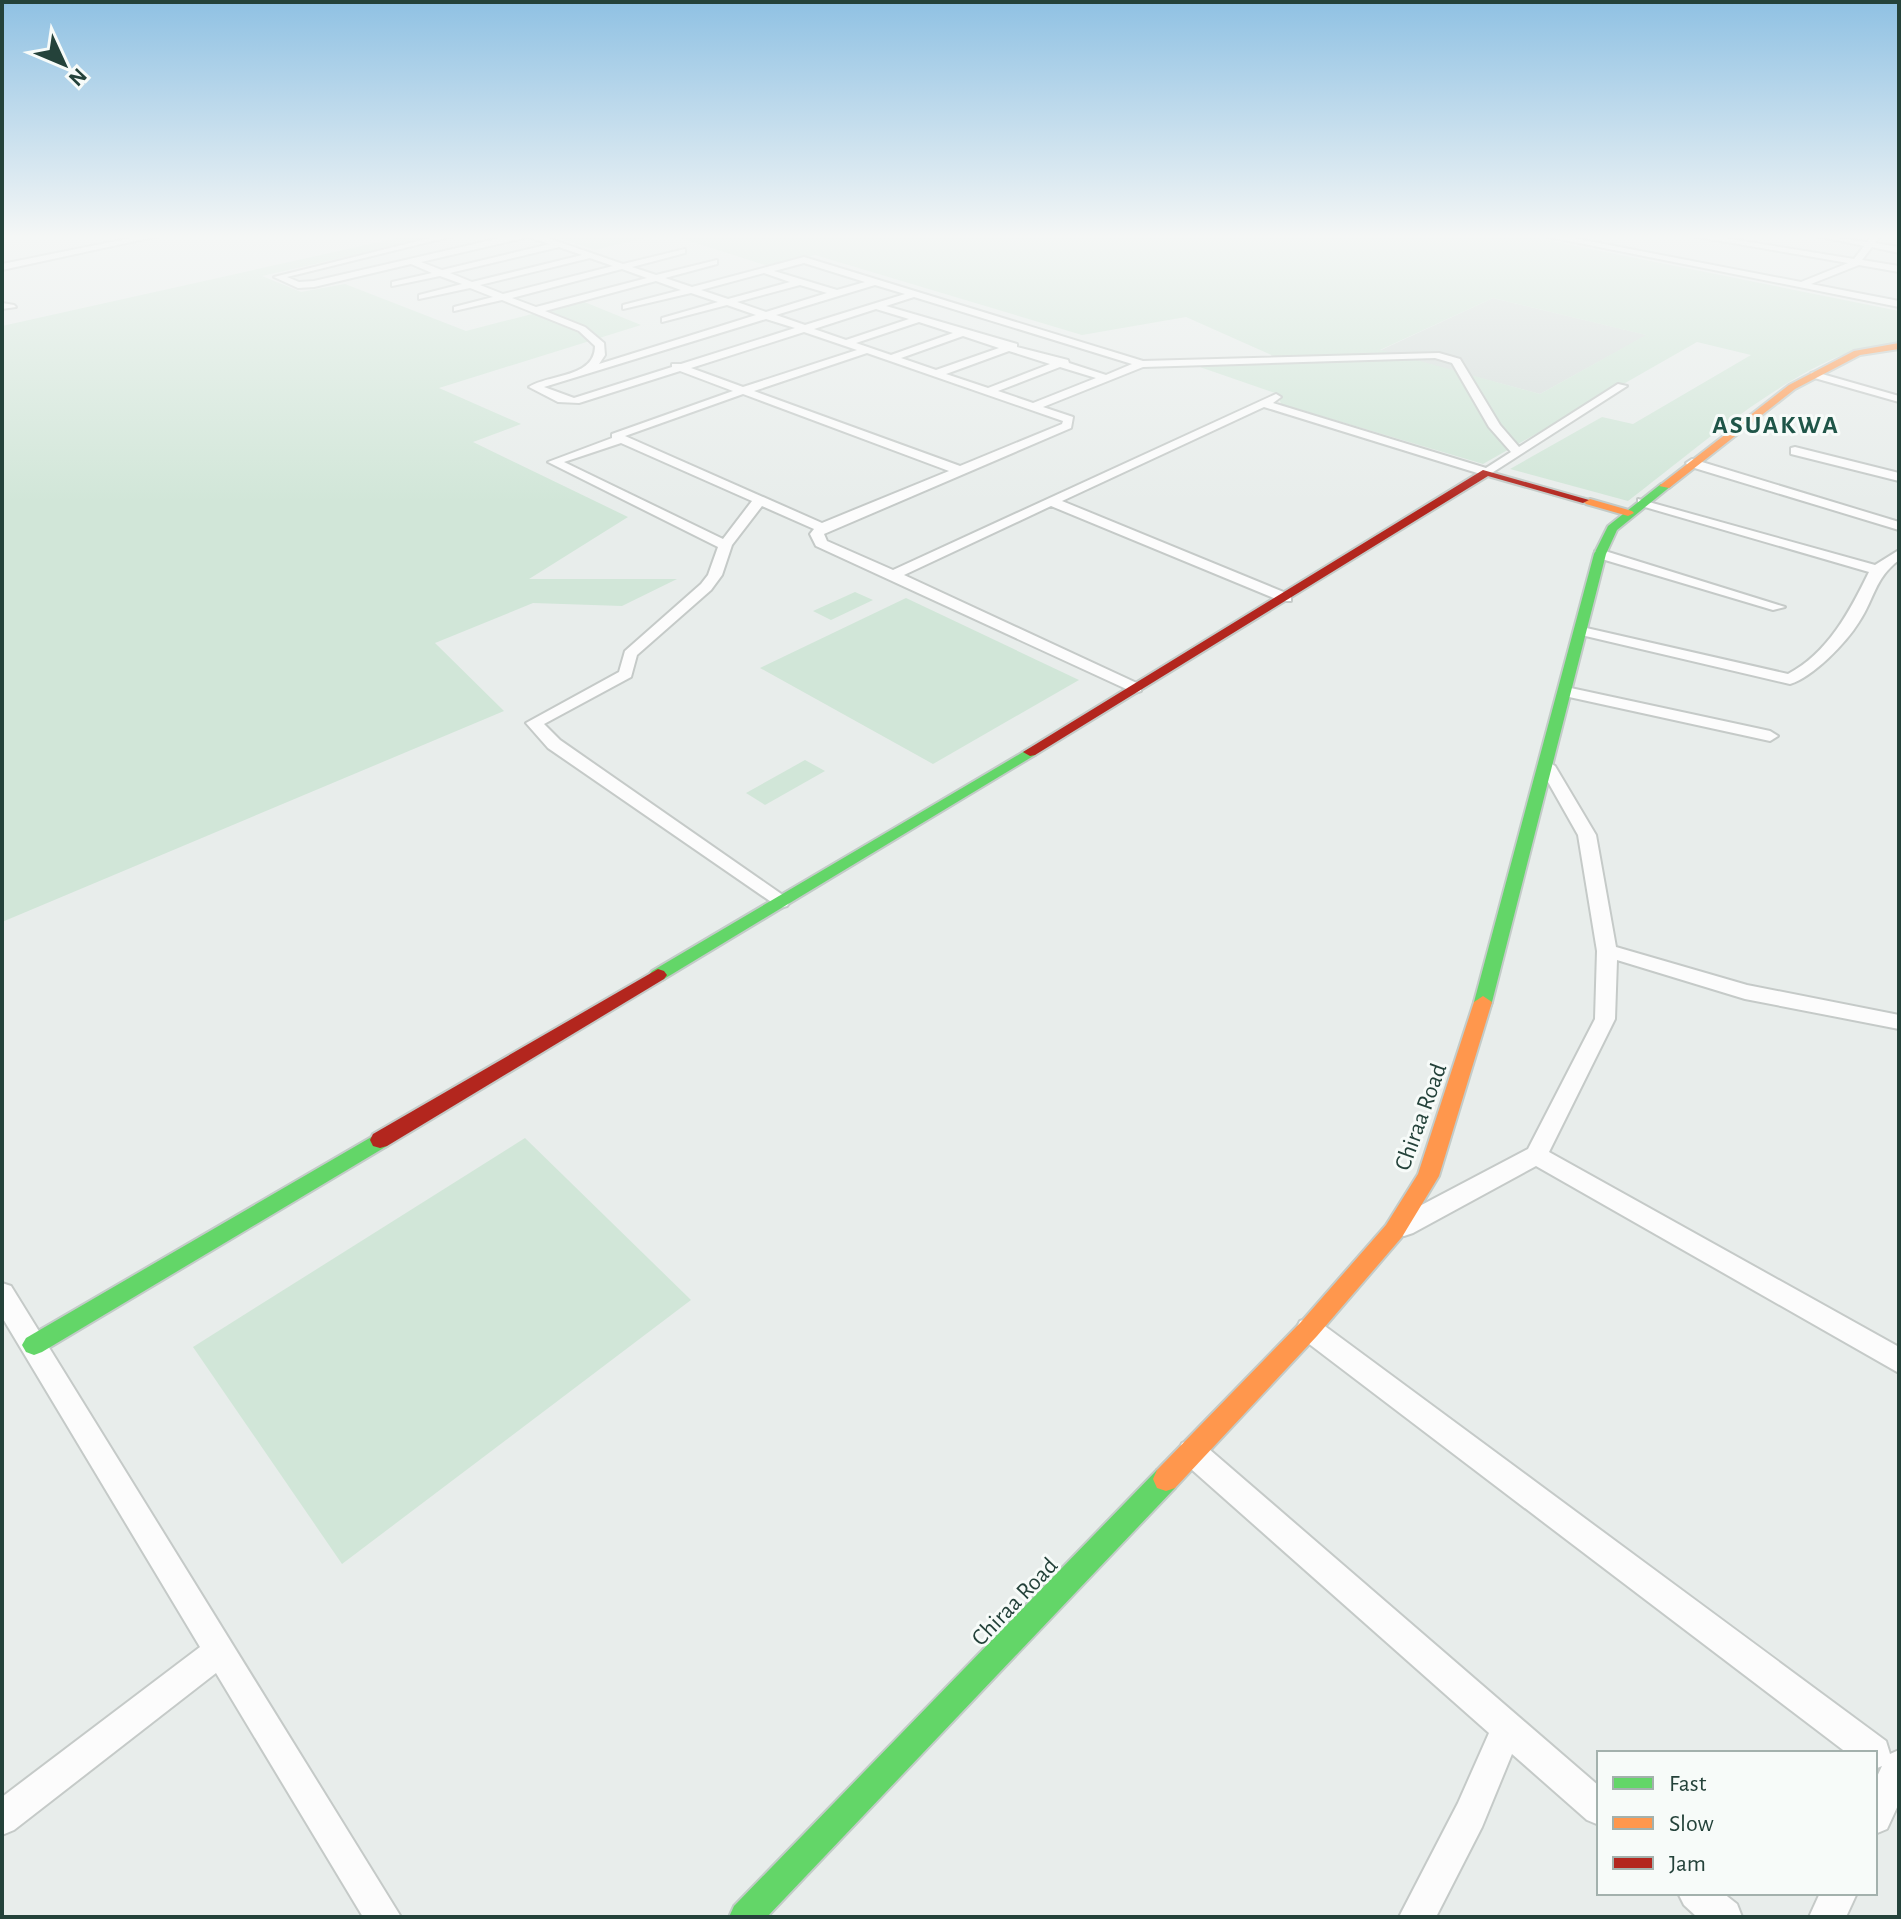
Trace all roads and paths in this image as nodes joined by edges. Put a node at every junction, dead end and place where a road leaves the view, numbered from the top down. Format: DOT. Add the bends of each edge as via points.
graph roads {
  1 [pos="569,324"];
  2 [pos="736,324"];
  3 [pos="789,324"];
  4 [pos="822,324"];
  5 [pos="905,324"];
  6 [pos="933,324"];
  7 [pos="989,324"];
  8 [pos="1011,324"];
  9 [pos="805,329"];
  10 [pos="963,333"];
  11 [pos="1046,334"];
  12 [pos="846,343"];
  13 [pos="1899,346"];
  14 [pos="1010,347"];
  15 [pos="1095,349"];
  16 [pos="866,350"];
  17 [pos="643,353"];
  18 [pos="891,358"];
  19 [pos="1060,363"];
  20 [pos="1142,364"];
  21 [pos="681,368"];
  22 [pos="590,369"];
  23 [pos="938,373"];
  24 [pos="1815,375"];
  25 [pos="1106,378"];
  26 [pos="1622,386"];
  27 [pos="744,391"];
  28 [pos="989,391"];
  29 [pos="1276,397"];
  30 [pos="1899,399"];
  31 [pos="1263,403"];
  32 [pos="1035,406"];
  33 [pos="621,439"];
  34 [pos="1795,451"];
  35 [pos="1517,452"];
  36 [pos="1692,463"];
  37 [pos="961,471"];
  38 [pos="1487,472"];
  39 [pos="1899,477"];
  40 [pos="759,501"];
  41 [pos="1052,502"];
  42 [pos="1635,508"];
  43 [pos="1899,526"];
  44 [pos="822,528"];
  45 [pos="725,545"];
  46 [pos="1600,554"];
  47 [pos="1899,554"];
  48 [pos="1888,568"];
  49 [pos="893,575"];
  50 [pos="1286,598"];
  51 [pos="1778,607"];
  52 [pos="1582,631"];
  53 [pos="1135,688"];
  54 [pos="1566,692"];
  55 [pos="1770,736"];
  56 [pos="1547,766"];
  57 [pos="780,902"];
  58 [pos="1607,951"];
  59 [pos="1899,1022"];
  60 [pos="1536,1155"];
  61 [pos="1394,1231"];
  62 [pos="2,1294"];
  63 [pos="1309,1329"];
  64 [pos="34,1345"];
  65 [pos="1899,1361"];
  66 [pos="1192,1452"];
  67 [pos="220,1651"];
  68 [pos="1507,1728"];
  69 [pos="1873,1751"];
  70 [pos="1889,1763"];
  71 [pos="1597,1806"];
  72 [pos="1877,1809"];
  73 [pos="2,1818"];
  74 [pos="1698,1895"];
  75 [pos="1838,1895"];
  76 [pos="383,1917"];
  77 [pos="745,1917"];
  78 [pos="1417,1917"];
  79 [pos="1724,1917"];
  80 [pos="1827,1917"];
  1 -- 22 [label="street" via="600,345"];
  2 -- 17 [label="street"];
  3 -- 9 [label="street"];
  4 -- 9 [label="street"];
  5 -- 12 [label="street"];
  6 -- 10 [label="street"];
  7 -- 10 [label="street"];
  8 -- 11 [label="street"];
  9 -- 12 [label="street"];
  9 -- 21 [label="street"];
  10 -- 14 [label="street"];
  10 -- 18 [label="street"];
  11 -- 14 [label="street"];
  11 -- 15 [label="street"];
  12 -- 16 [label="street"];
  13 -- 24 [label="main road, Chiraa Road" via="1857,353"];
  14 -- 19 [label="street"];
  14 -- 23 [label="street"];
  15 -- 19 [label="street"];
  15 -- 20 [label="street"];
  16 -- 18 [label="street"];
  16 -- 27 [label="street"];
  17 -- 21 [label="street"];
  17 -- 22 [label="street"];
  18 -- 23 [label="street"];
  19 -- 25 [label="street"];
  19 -- 28 [label="street"];
  20 -- 25 [label="street"];
  20 -- 35 [label="street" via="1435,355 1456,361 1495,427"];
  21 -- 22 [label="street" via="575,401 534,387"];
  21 -- 27 [label="street"];
  23 -- 28 [label="street"];
  24 -- 30 [label="street"];
  24 -- 36 [label="main road, Chiraa Road"];
  25 -- 32 [label="street"];
  26 -- 35 [label="street"];
  27 -- 33 [label="street" via="622,432 616,436"];
  27 -- 37 [label="street"];
  28 -- 32 [label="street"];
  29 -- 31 [label="street"];
  31 -- 38 [label="street"];
  31 -- 41 [label="street"];
  32 -- 37 [label="street" via="1070,423"];
  33 -- 40 [label="street"];
  33 -- 45 [label="street" via="554,462"];
  34 -- 39 [label="street"];
  35 -- 38 [label="street"];
  36 -- 42 [label="main road, Chiraa Road"];
  36 -- 43 [label="street"];
  37 -- 44 [label="street"];
  38 -- 42 [label="main road" via="1587,501"];
  38 -- 50 [label="main road"];
  40 -- 44 [label="street"];
  40 -- 45 [label="street"];
  41 -- 49 [label="street"];
  41 -- 50 [label="street"];
  42 -- 46 [label="main road, Chiraa Road" via="1612,528"];
  42 -- 48 [label="street"];
  44 -- 49 [label="street" via="816,538 821,543"];
  45 -- 57 [label="street" via="706,587 630,654 626,674 534,723 554,744"];
  46 -- 51 [label="street"];
  46 -- 52 [label="main road, Chiraa Road"];
  47 -- 48 [label="street"];
  48 -- 52 [label="street" via="1853,621 1807,670 1790,679"];
  49 -- 53 [label="street"];
  50 -- 53 [label="main road"];
  52 -- 54 [label="main road, Chiraa Road"];
  53 -- 57 [label="main road"];
  54 -- 55 [label="street"];
  54 -- 56 [label="main road, Chiraa Road"];
  56 -- 58 [label="street" via="1587,835"];
  56 -- 61 [label="main road, Chiraa Road" via="1536,791 1483,1009 1447,1122 1428,1176"];
  57 -- 64 [label="main road"];
  58 -- 59 [label="street" via="1745,992"];
  58 -- 60 [label="street" via="1605,1019"];
  60 -- 61 [label="street"];
  60 -- 65 [label="street"];
  61 -- 63 [label="main road, Chiraa Road"];
  62 -- 64 [label="street"];
  63 -- 66 [label="main road, Chiraa Road"];
  63 -- 69 [label="street"];
  64 -- 67 [label="street"];
  66 -- 68 [label="street"];
  66 -- 77 [label="main road, Chiraa Road"];
  67 -- 73 [label="street"];
  67 -- 76 [label="street"];
  68 -- 71 [label="street"];
  68 -- 78 [label="street"];
  70 -- 72 [label="street"];
  74 -- 79 [label="street"];
  75 -- 80 [label="street"];
}
